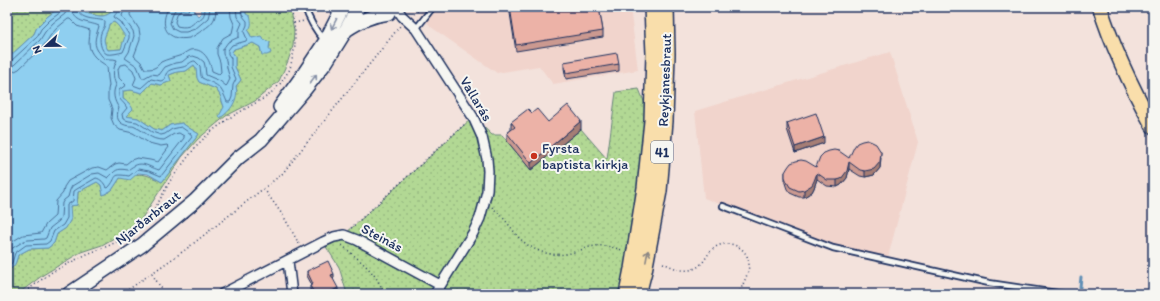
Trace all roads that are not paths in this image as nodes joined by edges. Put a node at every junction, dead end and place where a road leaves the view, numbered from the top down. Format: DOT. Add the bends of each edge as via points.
graph roads {
  1 [pos="305,7"];
  2 [pos="343,7"];
  3 [pos="358,7"];
  4 [pos="434,7"];
  5 [pos="652,7"];
  6 [pos="666,7"];
  7 [pos="1100,7"];
  8 [pos="389,9"];
  9 [pos="416,29"];
  10 [pos="346,30"];
  11 [pos="325,42"];
  12 [pos="1153,126"];
  13 [pos="238,158"];
  14 [pos="723,206"];
  15 [pos="288,261"];
  16 [pos="440,285"];
  17 [pos="69,294"];
  18 [pos="222,294"];
  19 [pos="292,294"];
  20 [pos="435,294"];
  21 [pos="627,294"];
  22 [pos="638,294"];
  23 [pos="1064,294"];
  1 -- 11 [label="lane" via="315,30"];
  2 -- 11 [label="main road, Njarðarbraut, one-way"];
  3 -- 10 [label="main road, Njarðarbraut"];
  4 -- 9 [label="lane"];
  5 -- 21 [label="highway, Reykjanesbraut / 41" via="652,121 645,188"];
  22 -- 6 [label="highway, Reykjanesbraut / 41, one-way" via="660,191 667,61"];
  7 -- 12 [label="main road" via="1117,55"];
  8 -- 9 [label="street, Vallarás"];
  8 -- 10 [label="main road" via="368,17"];
  9 -- 16 [label="street, Vallarás" via="473,116 482,137 487,159 486,199 480,218"];
  13 -- 10 [label="main road, Njarðarbraut, one-way" via="261,140 283,116 326,62"];
  11 -- 13 [label="main road, Njarðarbraut" via="285,100"];
  13 -- 17 [label="main road, Njarðarbraut" via="195,201 142,245"];
  14 -- 23 [label="lane" via="833,248 989,283"];
  15 -- 16 [label="street, Steinás" via="334,237 344,235"];
  15 -- 18 [label="street, Steinás"];
  15 -- 19 [label="street"];
  16 -- 20 [label="street, Vallarás"];
}
